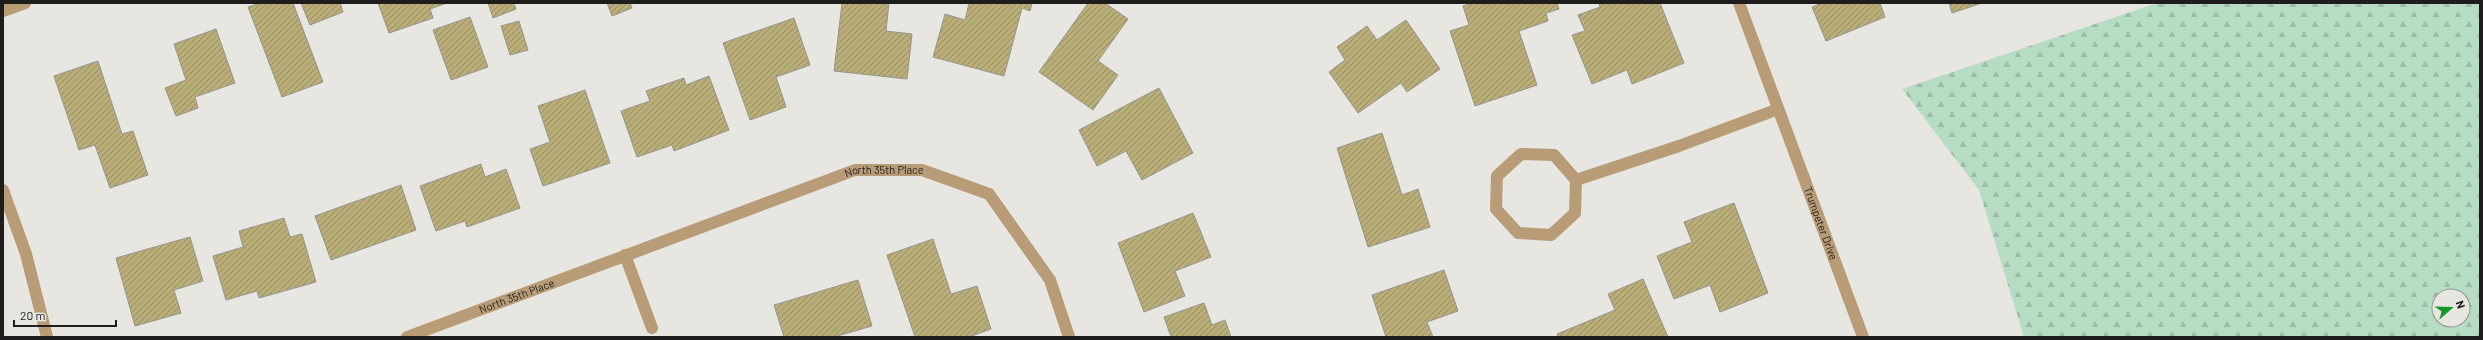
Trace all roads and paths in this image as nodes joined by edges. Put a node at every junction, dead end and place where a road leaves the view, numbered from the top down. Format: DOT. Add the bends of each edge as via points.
graph roads {
  1 [pos="25,3"];
  2 [pos="1739,3"];
  3 [pos="3,11"];
  4 [pos="1778,109"];
  5 [pos="1576,180"];
  6 [pos="3,190"];
  7 [pos="625,254"];
  8 [pos="652,328"];
  9 [pos="47,337"];
  10 [pos="407,337"];
  11 [pos="1069,337"];
  12 [pos="1863,337"];
  1 -- 3 [label="street"];
  2 -- 4 [label="street, Trumpeter Drive"];
  4 -- 5 [label="street" via="1679,146"];
  4 -- 12 [label="street, Trumpeter Drive"];
  5 -- 5 [label="street" via="1554,155 1521,154 1497,176 1496,209 1518,233 1550,235 1575,213"];
  6 -- 9 [label="street" via="26,254"];
  7 -- 8 [label="street"];
  7 -- 10 [label="street, North 35th Place"];
  7 -- 11 [label="street, North 35th Place" via="855,170 922,170 988,194 1050,280"];
}
